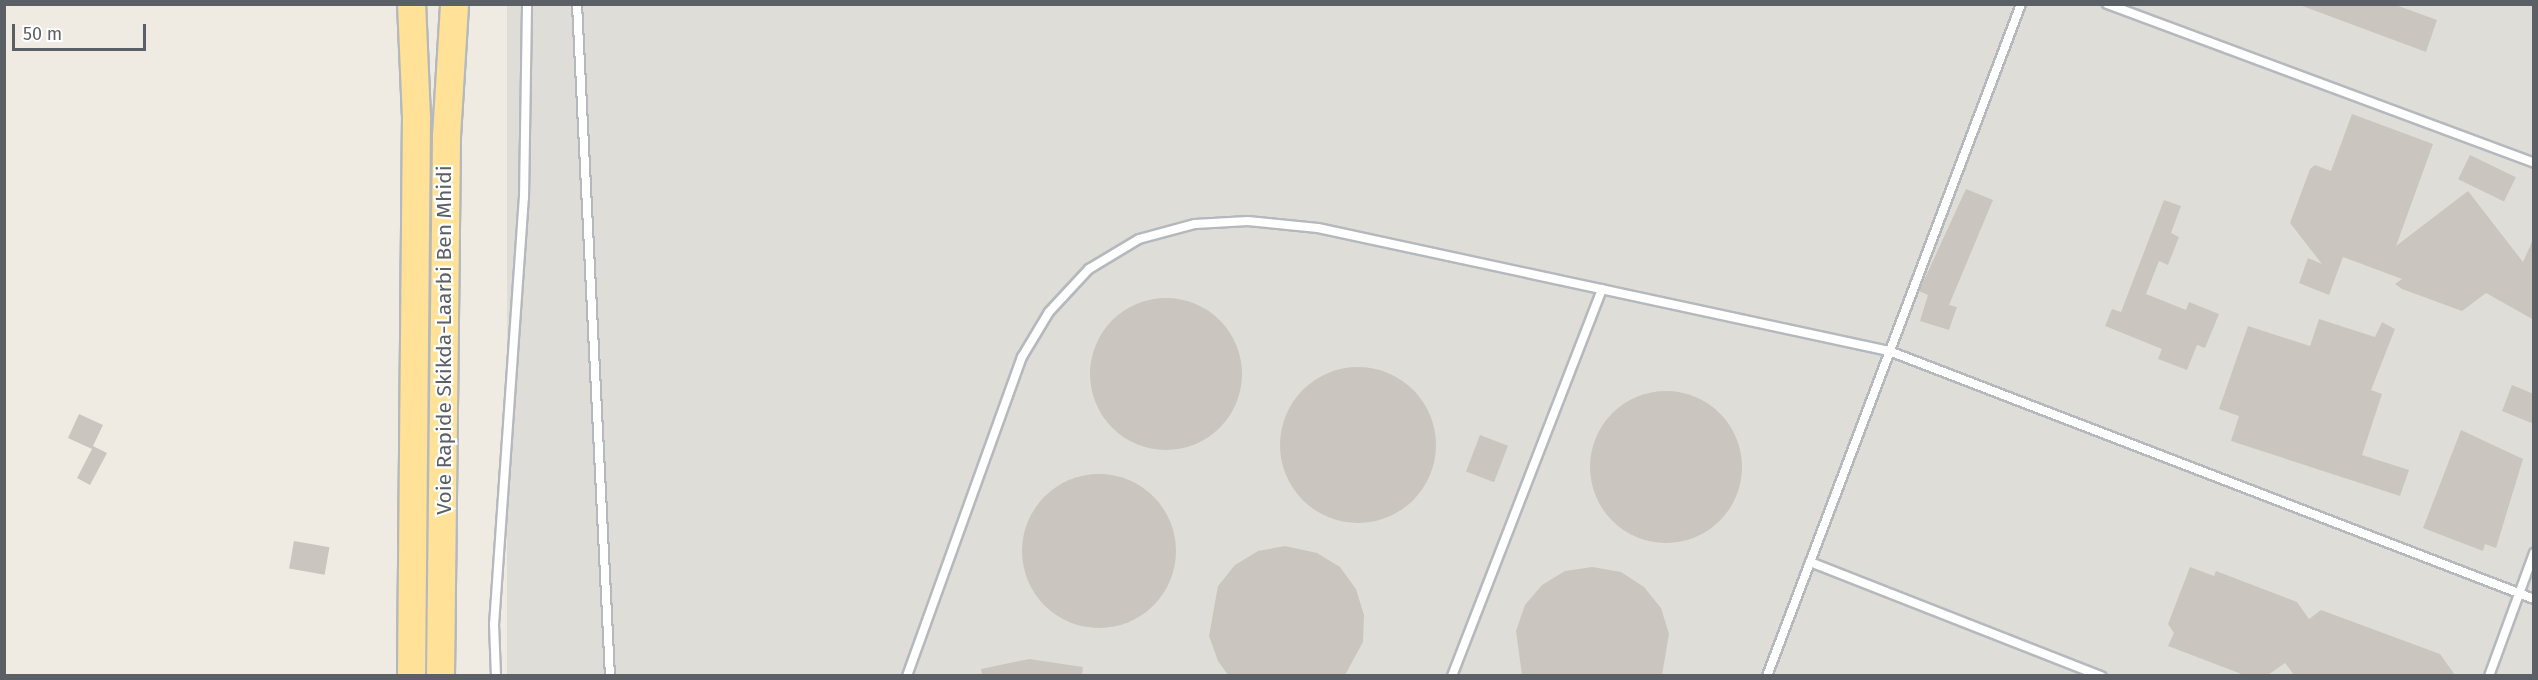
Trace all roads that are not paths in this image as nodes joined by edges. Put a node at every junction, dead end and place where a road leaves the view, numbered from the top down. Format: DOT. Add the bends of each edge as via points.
graph roads {
  1 [pos="411,4"];
  2 [pos="454,4"];
  3 [pos="527,4"];
  4 [pos="577,4"];
  5 [pos="2020,4"];
  6 [pos="2107,4"];
  7 [pos="2534,163"];
  8 [pos="1602,289"];
  9 [pos="1889,351"];
  10 [pos="2534,553"];
  11 [pos="1809,562"];
  12 [pos="2519,593"];
  13 [pos="2534,599"];
  14 [pos="411,675"];
  15 [pos="441,675"];
  16 [pos="496,675"];
  17 [pos="610,675"];
  18 [pos="907,675"];
  19 [pos="1452,675"];
  20 [pos="1767,675"];
  21 [pos="2101,675"];
  22 [pos="2489,675"];
  1 -- 14 [label="highway, Voie Rapide Skikda-Laarbi Ben Mhidi" via="416,117"];
  2 -- 15 [label="highway, Voie Rapide Skikda-Laarbi Ben Mhidi" via="446,136"];
  3 -- 16 [label="lane" via="524,198 494,625"];
  4 -- 17 [label="lane"];
  5 -- 9 [label="lane"];
  6 -- 7 [label="lane"];
  8 -- 9 [label="lane"];
  8 -- 18 [label="lane" via="1318,228 1248,221 1195,224 1139,239 1089,269 1050,312 1022,357"];
  8 -- 19 [label="lane"];
  9 -- 11 [label="lane"];
  9 -- 12 [label="lane"];
  10 -- 12 [label="lane"];
  11 -- 20 [label="lane"];
  11 -- 21 [label="lane"];
  12 -- 13 [label="lane"];
  12 -- 22 [label="lane"];
}
